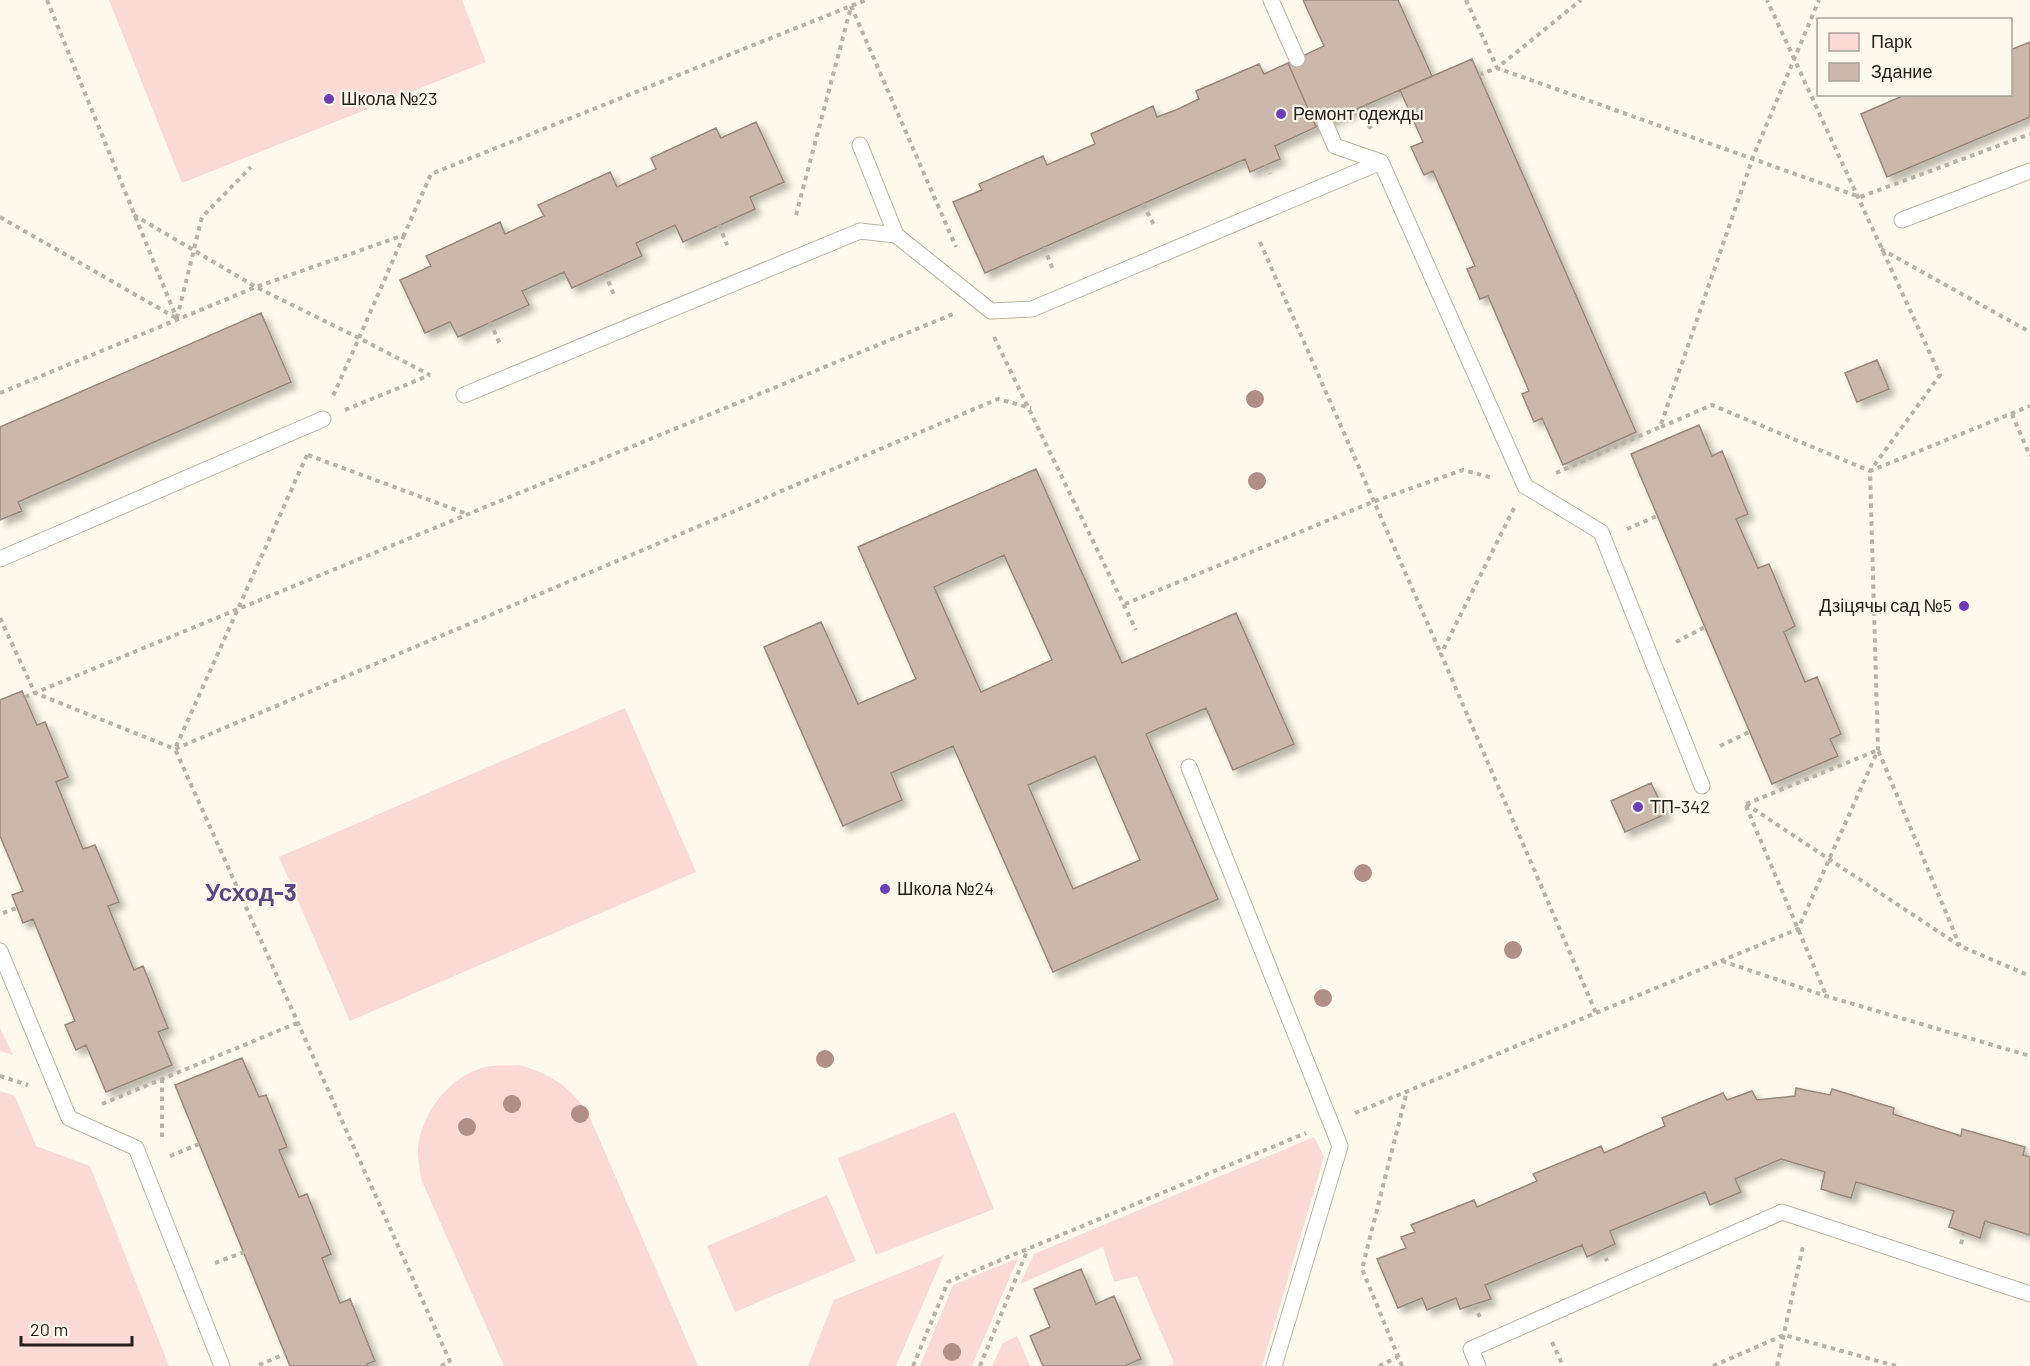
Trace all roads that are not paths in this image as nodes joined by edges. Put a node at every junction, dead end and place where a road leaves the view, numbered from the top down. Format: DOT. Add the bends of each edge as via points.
graph roads {
  1 [pos="1271,0"];
  2 [pos="1297,59"];
  3 [pos="1325,123"];
  4 [pos="860,145"];
  5 [pos="1381,162"];
  6 [pos="2030,171"];
  7 [pos="1902,220"];
  8 [pos="896,235"];
  9 [pos="464,395"];
  10 [pos="323,419"];
  11 [pos="0,559"];
  12 [pos="1189,767"];
  13 [pos="1702,786"];
  14 [pos="0,951"];
  15 [pos="2030,1294"];
  16 [pos="222,1366"];
  17 [pos="1274,1366"];
  18 [pos="1478,1366"];
  1 -- 2 [label="lane"];
  3 -- 5 [label="lane" via="1335,146"];
  4 -- 8 [label="lane"];
  5 -- 8 [label="lane" via="1032,309 991,311"];
  5 -- 13 [label="lane" via="1525,486 1601,532"];
  6 -- 7 [label="lane"];
  8 -- 9 [label="lane" via="860,231"];
  10 -- 11 [label="lane"];
  12 -- 17 [label="lane" via="1340,1146"];
  14 -- 16 [label="lane" via="69,1118 136,1148"];
  15 -- 18 [label="lane" via="1782,1212 1471,1349"];
}
